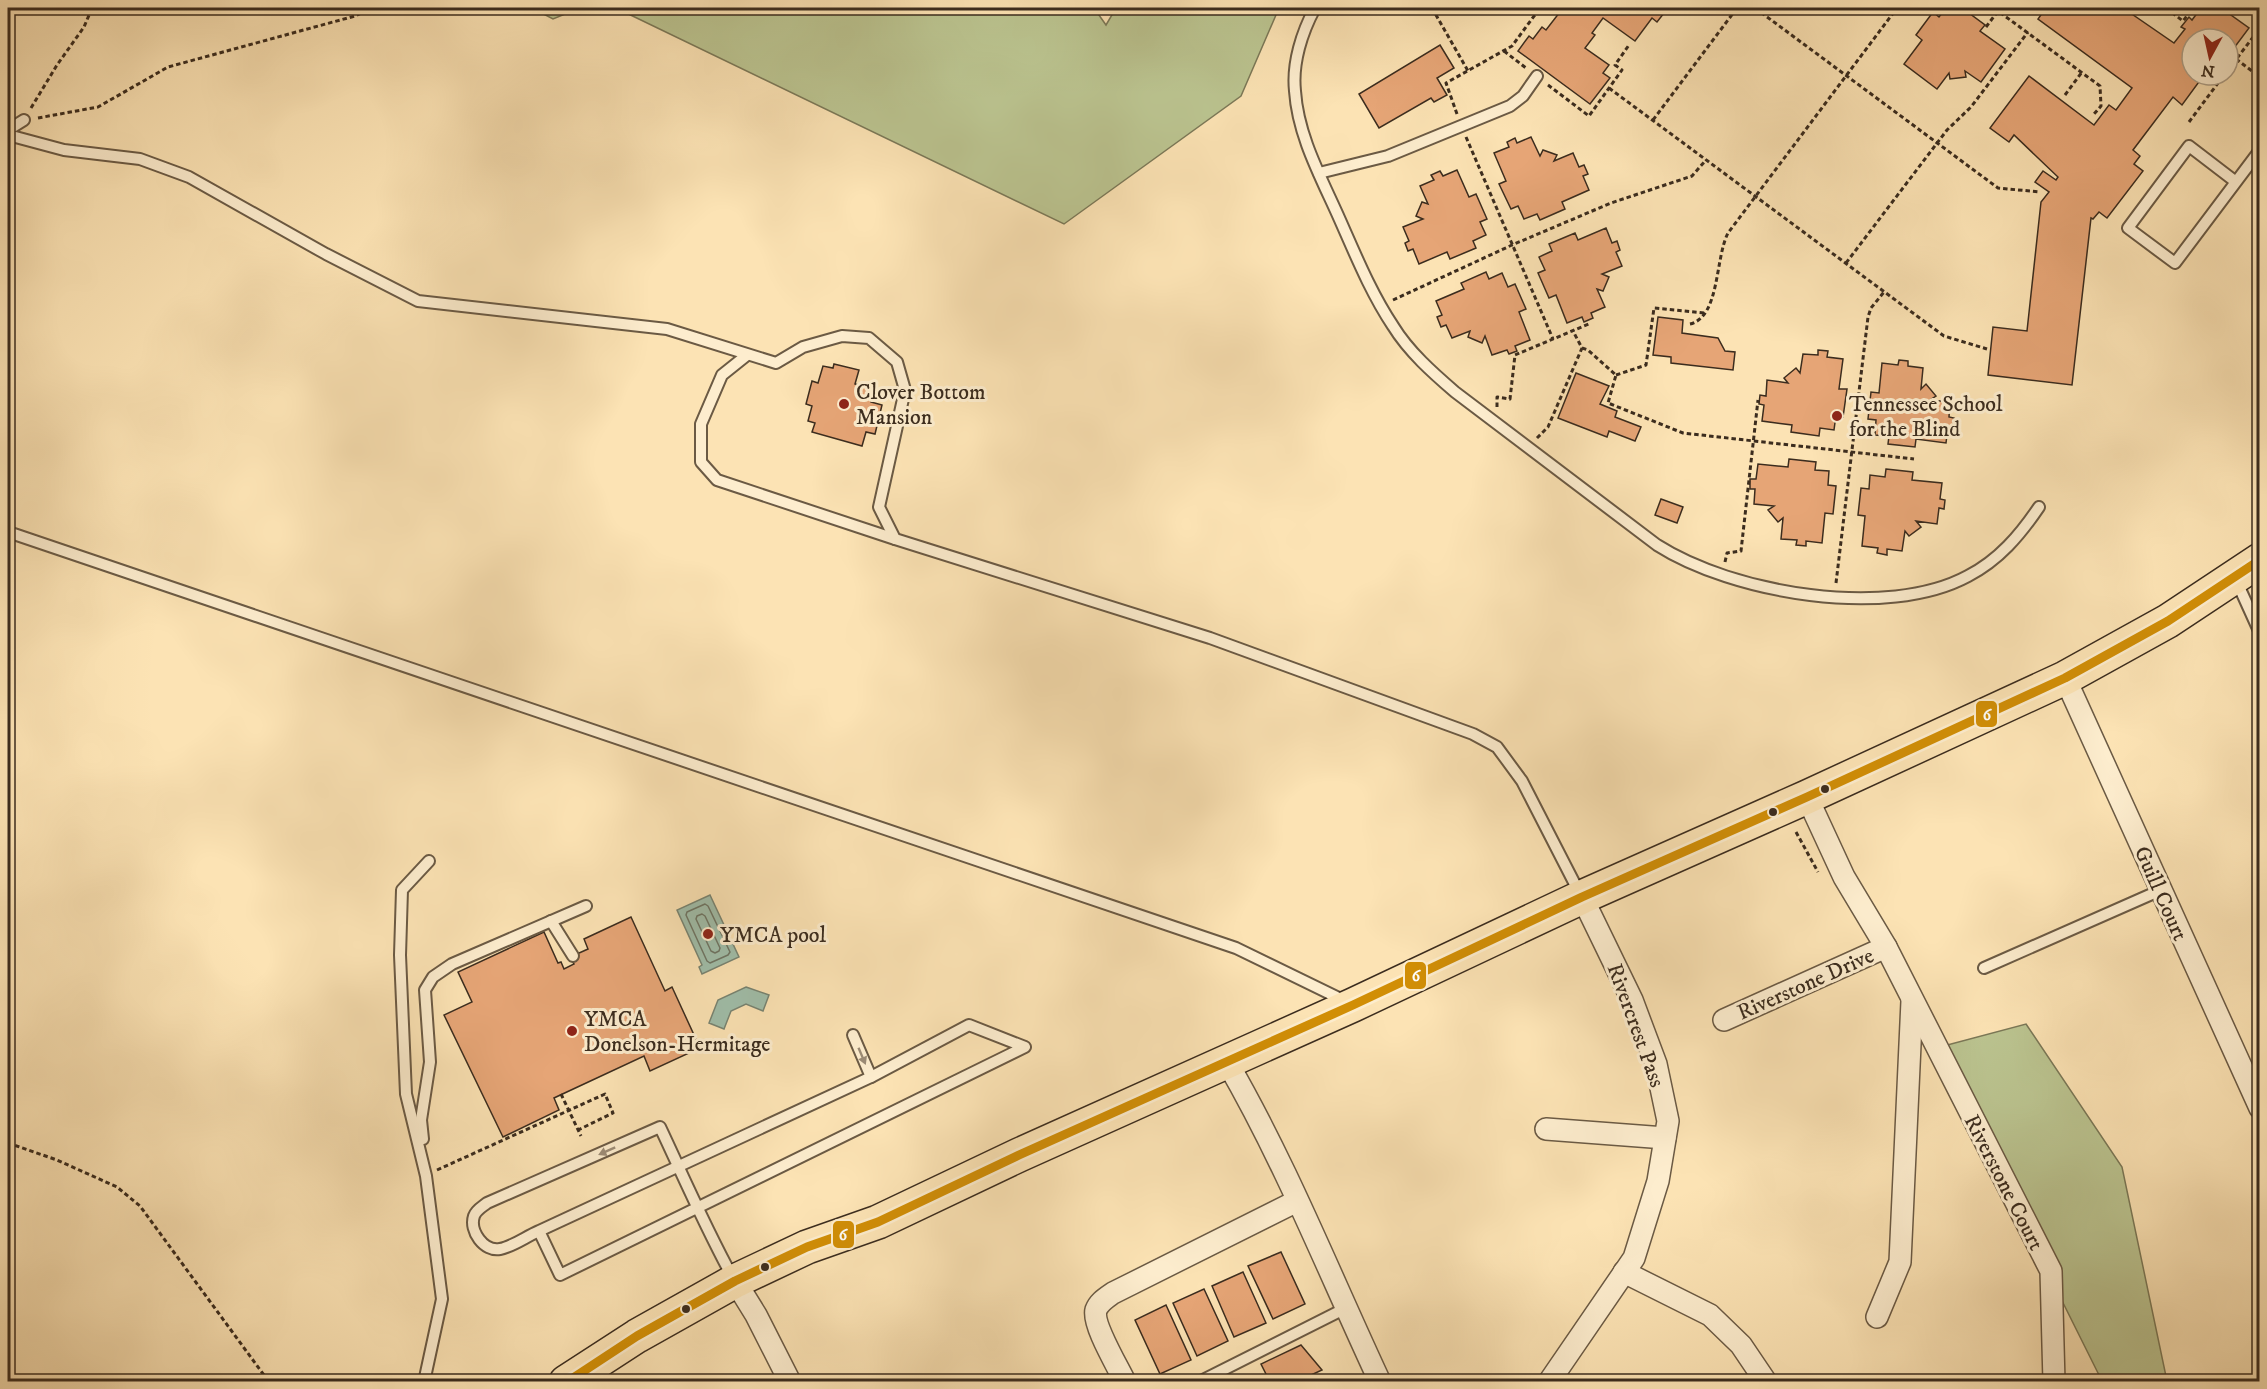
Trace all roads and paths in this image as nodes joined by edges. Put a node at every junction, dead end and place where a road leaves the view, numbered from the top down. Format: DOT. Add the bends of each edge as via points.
graph roads {
  1 [pos="92,8"];
  2 [pos="372,8"];
  3 [pos="1315,8"];
  4 [pos="1432,8"];
  5 [pos="1540,8"];
  6 [pos="1737,8"];
  7 [pos="1755,8"];
  8 [pos="1897,8"];
  9 [pos="2166,8"];
  10 [pos="2193,8"];
  11 [pos="1986,27"];
  12 [pos="2259,28"];
  13 [pos="2028,32"];
  14 [pos="1629,45"];
  15 [pos="1504,51"];
  16 [pos="2240,54"];
  17 [pos="2240,62"];
  18 [pos="1468,70"];
  19 [pos="2082,72"];
  20 [pos="1846,75"];
  21 [pos="1537,76"];
  22 [pos="2259,77"];
  23 [pos="2215,87"];
  24 [pos="1609,88"];
  25 [pos="2065,95"];
  26 [pos="2094,114"];
  27 [pos="24,120"];
  28 [pos="1653,120"];
  29 [pos="2189,122"];
  30 [pos="1462,126"];
  31 [pos="8,132"];
  32 [pos="1936,143"];
  33 [pos="2259,150"];
  34 [pos="1706,160"];
  35 [pos="1319,173"];
  36 [pos="2236,182"];
  37 [pos="2040,192"];
  38 [pos="1755,196"];
  39 [pos="1512,245"];
  40 [pos="1846,263"];
  41 [pos="1884,292"];
  42 [pos="1380,306"];
  43 [pos="1705,313"];
  44 [pos="1591,323"];
  45 [pos="1690,324"];
  46 [pos="1573,331"];
  47 [pos="1553,339"];
  48 [pos="1582,348"];
  49 [pos="1987,349"];
  50 [pos="747,355"];
  51 [pos="1616,375"];
  52 [pos="1758,400"];
  53 [pos="1495,423"];
  54 [pos="1753,441"];
  55 [pos="1528,448"];
  56 [pos="1852,452"];
  57 [pos="1914,459"];
  58 [pos="2039,507"];
  59 [pos="8,532"];
  60 [pos="895,539"];
  61 [pos="2247,568"];
  62 [pos="1723,575"];
  63 [pos="1835,596"];
  64 [pos="2259,633"];
  65 [pos="2065,678"];
  66 [pos="1807,797"];
  67 [pos="429,861"];
  68 [pos="2161,890"];
  69 [pos="1582,897"];
  70 [pos="586,906"];
  71 [pos="550,921"];
  72 [pos="1886,947"];
  73 [pos="573,956"];
  74 [pos="1984,968"];
  75 [pos="1912,1000"];
  76 [pos="1353,1005"];
  77 [pos="1724,1020"];
  78 [pos="853,1035"];
  79 [pos="1227,1062"];
  80 [pos="871,1077"];
  81 [pos="561,1095"];
  82 [pos="2259,1108"];
  83 [pos="568,1110"];
  84 [pos="1546,1129"];
  85 [pos="578,1130"];
  86 [pos="581,1136"];
  87 [pos="1665,1138"];
  88 [pos="8,1143"];
  89 [pos="678,1165"];
  90 [pos="426,1176"];
  91 [pos="1298,1201"];
  92 [pos="698,1208"];
  93 [pos="539,1231"];
  94 [pos="1624,1272"];
  95 [pos="735,1281"];
  96 [pos="1346,1308"];
  97 [pos="1877,1317"];
  98 [pos="2052,1379"];
  99 [pos="269,1382"];
  100 [pos="424,1382"];
  101 [pos="566,1382"];
  102 [pos="790,1382"];
  103 [pos="1125,1382"];
  104 [pos="1199,1382"];
  105 [pos="1380,1382"];
  106 [pos="1549,1382"];
  107 [pos="1766,1382"];
  1 -- 27 [label="path" via="84,27"];
  2 -- 27 [label="path" via="168,68 98,107"];
  3 -- 35 [label="lane" via="1302,39 1294,90 1302,129"];
  4 -- 18 [label="path"];
  5 -- 15 [label="path"];
  6 -- 28 [label="path"];
  7 -- 20 [label="path"];
  8 -- 20 [label="path"];
  9 -- 10 [label="path" via="2183,21"];
  11 -- 13 [label="path" via="1998,10"];
  12 -- 16 [label="path"];
  13 -- 19 [label="path"];
  13 -- 32 [label="path" via="1971,107"];
  14 -- 24 [label="path" via="1615,65 1622,70"];
  15 -- 18 [label="path"];
  15 -- 21 [label="path"];
  17 -- 22 [label="path"];
  18 -- 30 [label="path" via="1446,83"];
  19 -- 25 [label="path"];
  19 -- 26 [label="path" via="2100,86 2101,106"];
  20 -- 32 [label="path"];
  20 -- 38 [label="path"];
  21 -- 24 [label="path" via="1588,116"];
  21 -- 30 [label="lane" via="1510,106"];
  23 -- 29 [label="path"];
  24 -- 28 [label="path"];
  27 -- 31 [label="lane"];
  28 -- 34 [label="path"];
  30 -- 35 [label="lane" via="1388,156"];
  30 -- 39 [label="path"];
  31 -- 50 [label="lane" via="64,150 140,159 189,177 418,300 667,329"];
  32 -- 37 [label="path" via="1998,188"];
  32 -- 40 [label="path"];
  33 -- 36 [label="lane"];
  34 -- 38 [label="path"];
  34 -- 39 [label="path" via="1692,176 1611,203"];
  35 -- 42 [label="lane"];
  36 -- 36 [label="lane" via="2189,146 2128,228 2175,263"];
  38 -- 40 [label="path"];
  38 -- 43 [label="path" via="1724,242 1712,300"];
  39 -- 42 [label="path"];
  39 -- 47 [label="path"];
  40 -- 41 [label="path"];
  41 -- 49 [label="path" via="1944,336"];
  41 -- 56 [label="path" via="1868,317"];
  42 -- 53 [label="lane" via="1427,368"];
  43 -- 45 [label="path" via="1698,322"];
  43 -- 51 [label="path" via="1654,308 1646,365"];
  44 -- 46 [label="path"];
  46 -- 47 [label="path"];
  46 -- 48 [label="path"];
  47 -- 53 [label="path" via="1515,355 1510,399 1497,397"];
  48 -- 51 [label="path"];
  48 -- 55 [label="path" via="1548,427"];
  50 -- 60 [label="lane" via="722,375 701,424 701,462 717,480"];
  50 -- 60 [label="lane" via="776,363 803,347 842,336 869,338 897,362 905,390 879,507"];
  51 -- 54 [label="path" via="1608,403 1677,431"];
  52 -- 54 [label="path"];
  53 -- 55 [label="lane"];
  54 -- 56 [label="path"];
  54 -- 62 [label="path" via="1741,551 1727,553"];
  55 -- 62 [label="lane" via="1657,545"];
  56 -- 57 [label="path"];
  56 -- 63 [label="path"];
  58 -- 63 [label="lane" via="2012,544 1967,577 1946,586 1900,595"];
  59 -- 76 [label="lane" via="1236,948"];
  60 -- 69 [label="lane" via="1210,638 1473,734 1497,747 1522,781"];
  61 -- 64 [label="lane"];
  61 -- 65 [label="main road" via="2168,621"];
  62 -- 63 [label="lane" via="1776,590"];
  65 -- 66 [label="main road"];
  65 -- 68 [label="street, Guill Court"];
  66 -- 69 [label="main road"];
  66 -- 72 [label="street, Riverstone Court" via="1844,878"];
  67 -- 90 [label="lane" via="402,890 400,955 406,1094"];
  68 -- 74 [label="lane"];
  68 -- 82 [label="street, Guill Court"];
  69 -- 76 [label="main road"];
  69 -- 87 [label="street, Rivercrest Pass" via="1632,1000 1656,1064 1668,1121"];
  70 -- 71 [label="lane"];
  71 -- 73 [label="lane"];
  71 -- 90 [label="lane" via="483,955 452,964 433,977 425,990 430,1062 421,1119"];
  72 -- 75 [label="street, Riverstone Court"];
  72 -- 77 [label="street, Riverstone Drive"];
  75 -- 97 [label="street, Riverstone Court" via="1900,1262"];
  75 -- 98 [label="street, Riverstone Court" via="2051,1271"];
  76 -- 79 [label="main road"];
  78 -- 80 [label="lane, one-way"];
  79 -- 91 [label="street"];
  79 -- 95 [label="main road" via="878,1222 807,1247"];
  80 -- 89 [label="lane"];
  80 -- 92 [label="lane" via="969,1025 1026,1047"];
  81 -- 83 [label="path"];
  83 -- 85 [label="path"];
  83 -- 85 [label="path" via="605,1094 613,1113"];
  83 -- 90 [label="path"];
  84 -- 87 [label="street"];
  85 -- 86 [label="path"];
  87 -- 94 [label="street, Rivercrest Pass" via="1658,1181 1634,1258"];
  88 -- 99 [label="path" via="117,1187 140,1206"];
  89 -- 92 [label="lane"];
  89 -- 93 [label="lane"];
  89 -- 93 [label="lane, one-way" via="660,1127 487,1203 476,1212 473,1224 482,1243 493,1249"];
  90 -- 100 [label="lane" via="442,1299"];
  91 -- 96 [label="street"];
  91 -- 103 [label="street" via="1101,1301 1095,1312 1097,1324"];
  92 -- 93 [label="lane" via="560,1275"];
  92 -- 95 [label="lane"];
  94 -- 106 [label="street, Rivercrest Pass"];
  94 -- 107 [label="street" via="1710,1315 1741,1345"];
  95 -- 101 [label="main road" via="637,1336"];
  95 -- 102 [label="street"];
  96 -- 104 [label="lane"];
  96 -- 105 [label="street"];
}
